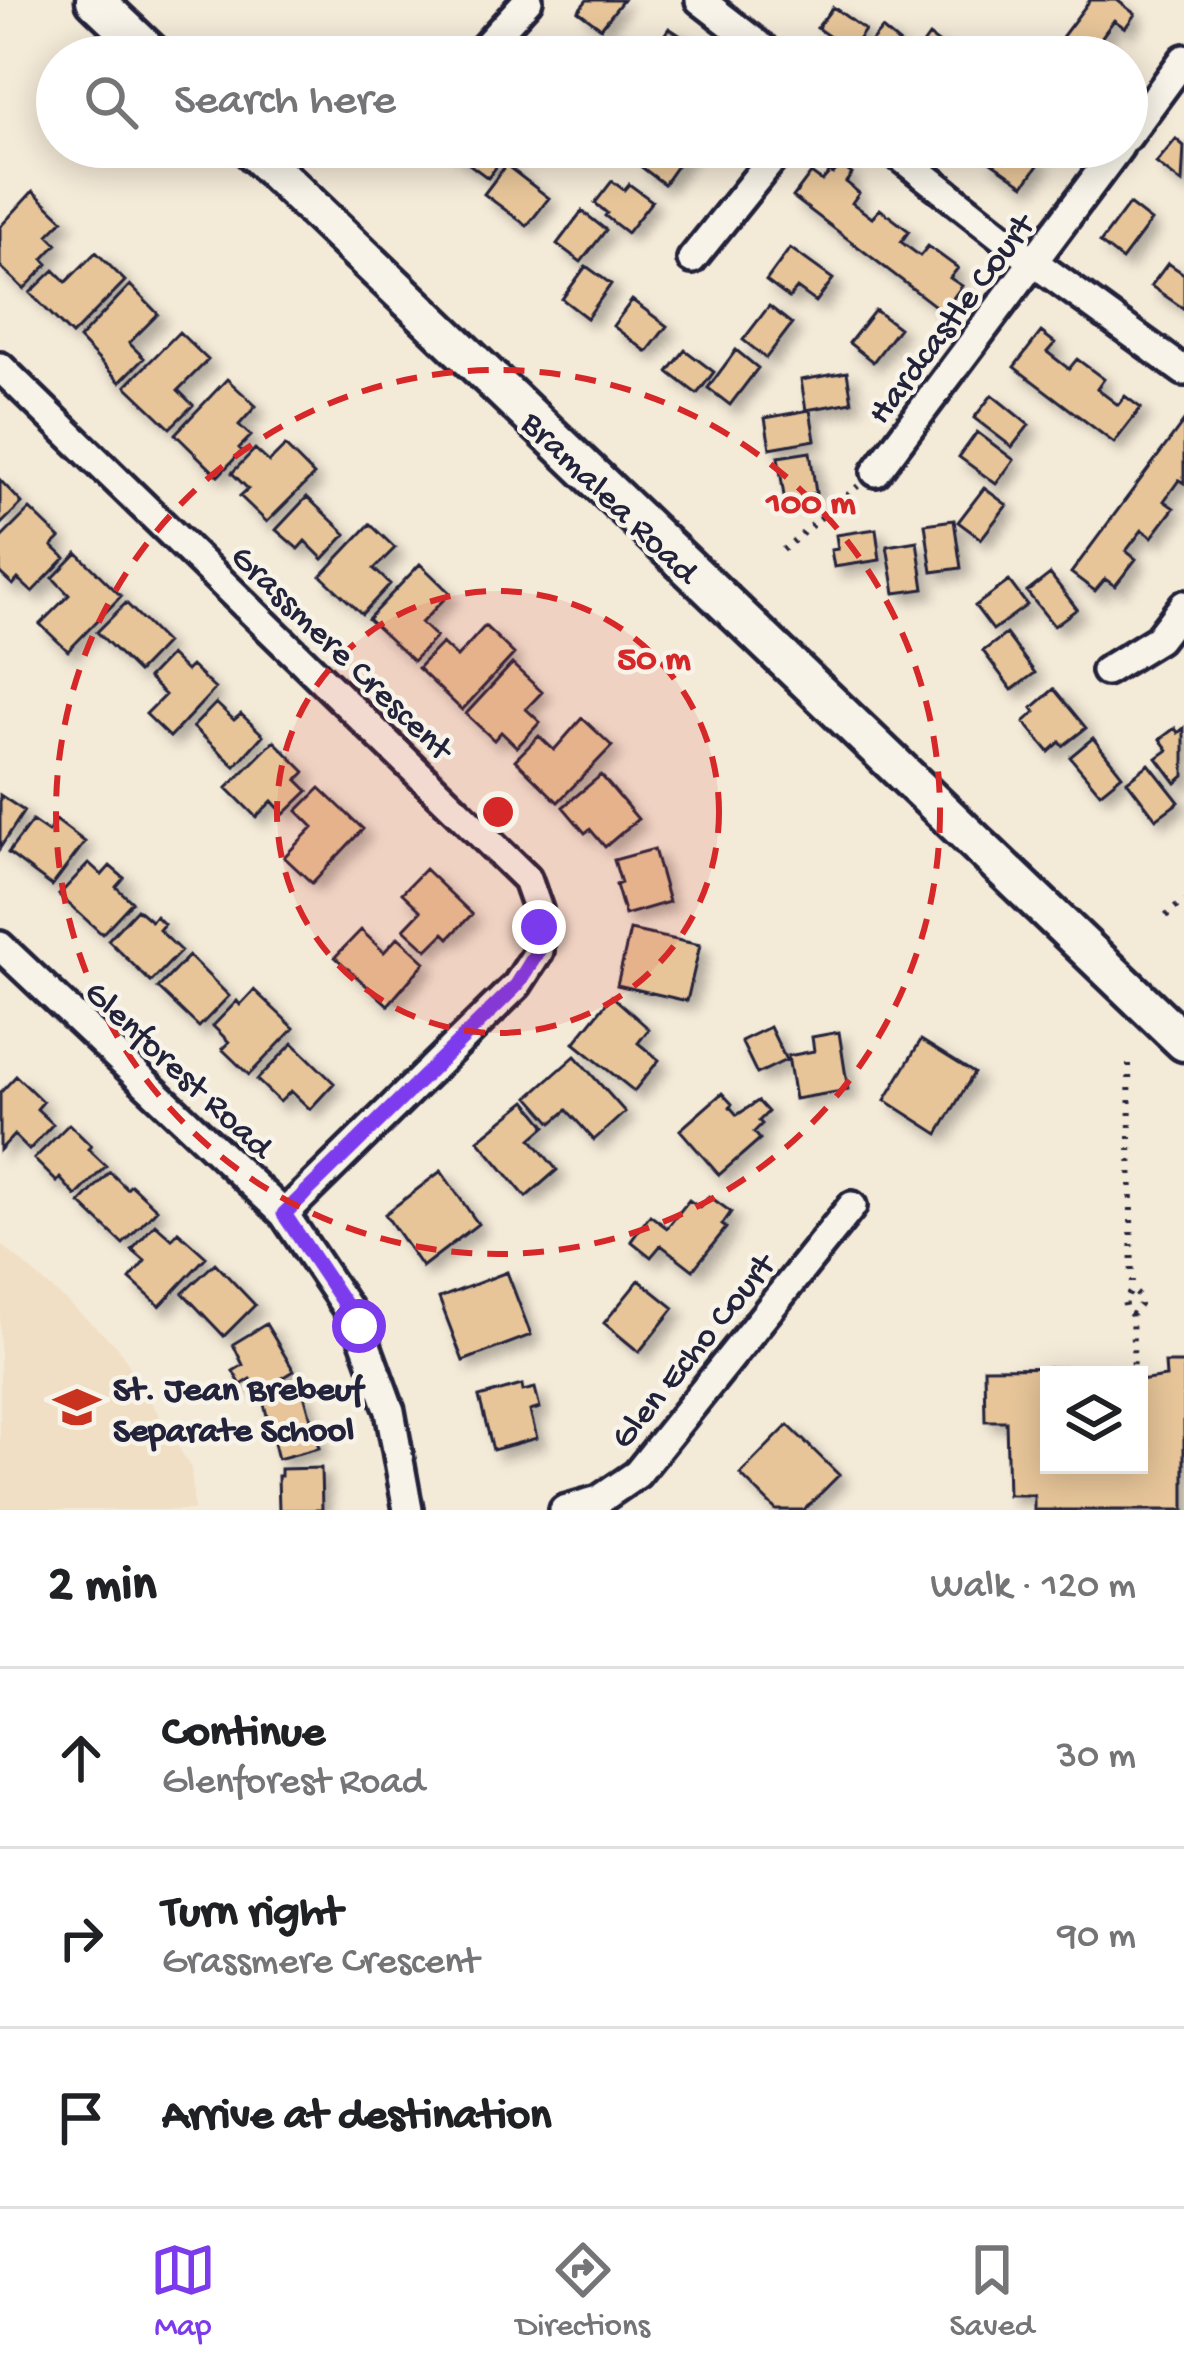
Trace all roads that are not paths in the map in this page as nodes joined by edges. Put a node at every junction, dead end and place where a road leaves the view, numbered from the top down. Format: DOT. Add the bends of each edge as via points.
graph roads {
  1 [pos="95,0"];
  2 [pos="528,0"];
  3 [pos="700,0"];
  4 [pos="133,36"];
  5 [pos="495,36"];
  6 [pos="747,36"];
  7 [pos="1184,59"];
  8 [pos="1148,108"];
  9 [pos="271,168"];
  10 [pos="765,168"];
  11 [pos="915,168"];
  12 [pos="1104,168"];
  13 [pos="692,259"];
  14 [pos="1035,263"];
  15 [pos="0,367"];
  16 [pos="1184,371"];
  17 [pos="876,472"];
  18 [pos="1184,605"];
  19 [pos="1106,671"];
  20 [pos="0,946"];
  21 [pos="1184,1042"];
  22 [pos="852,1206"];
  23 [pos="284,1214"];
  24 [pos="408,1510"];
  25 [pos="564,1510"];
  1 -- 4 [label="main road"];
  2 -- 5 [label="street"];
  3 -- 6 [label="street"];
  7 -- 8 [label="street"];
  9 -- 21 [label="main road, Bramalea Road"];
  10 -- 13 [label="street"];
  11 -- 14 [label="street"];
  12 -- 14 [label="street, Hardcastle Court"];
  14 -- 16 [label="street"];
  14 -- 17 [label="street, Hardcastle Court"];
  15 -- 23 [label="street, Grassmere Crescent" via="527,879 538,910 538,951 517,985"];
  18 -- 19 [label="street" via="1158,639"];
  20 -- 23 [label="street, Glenforest Road"];
  22 -- 25 [label="street, Glen Echo Court" via="637,1474 599,1500"];
  23 -- 24 [label="street, Glenforest Road" via="359,1326 390,1411"];
}
